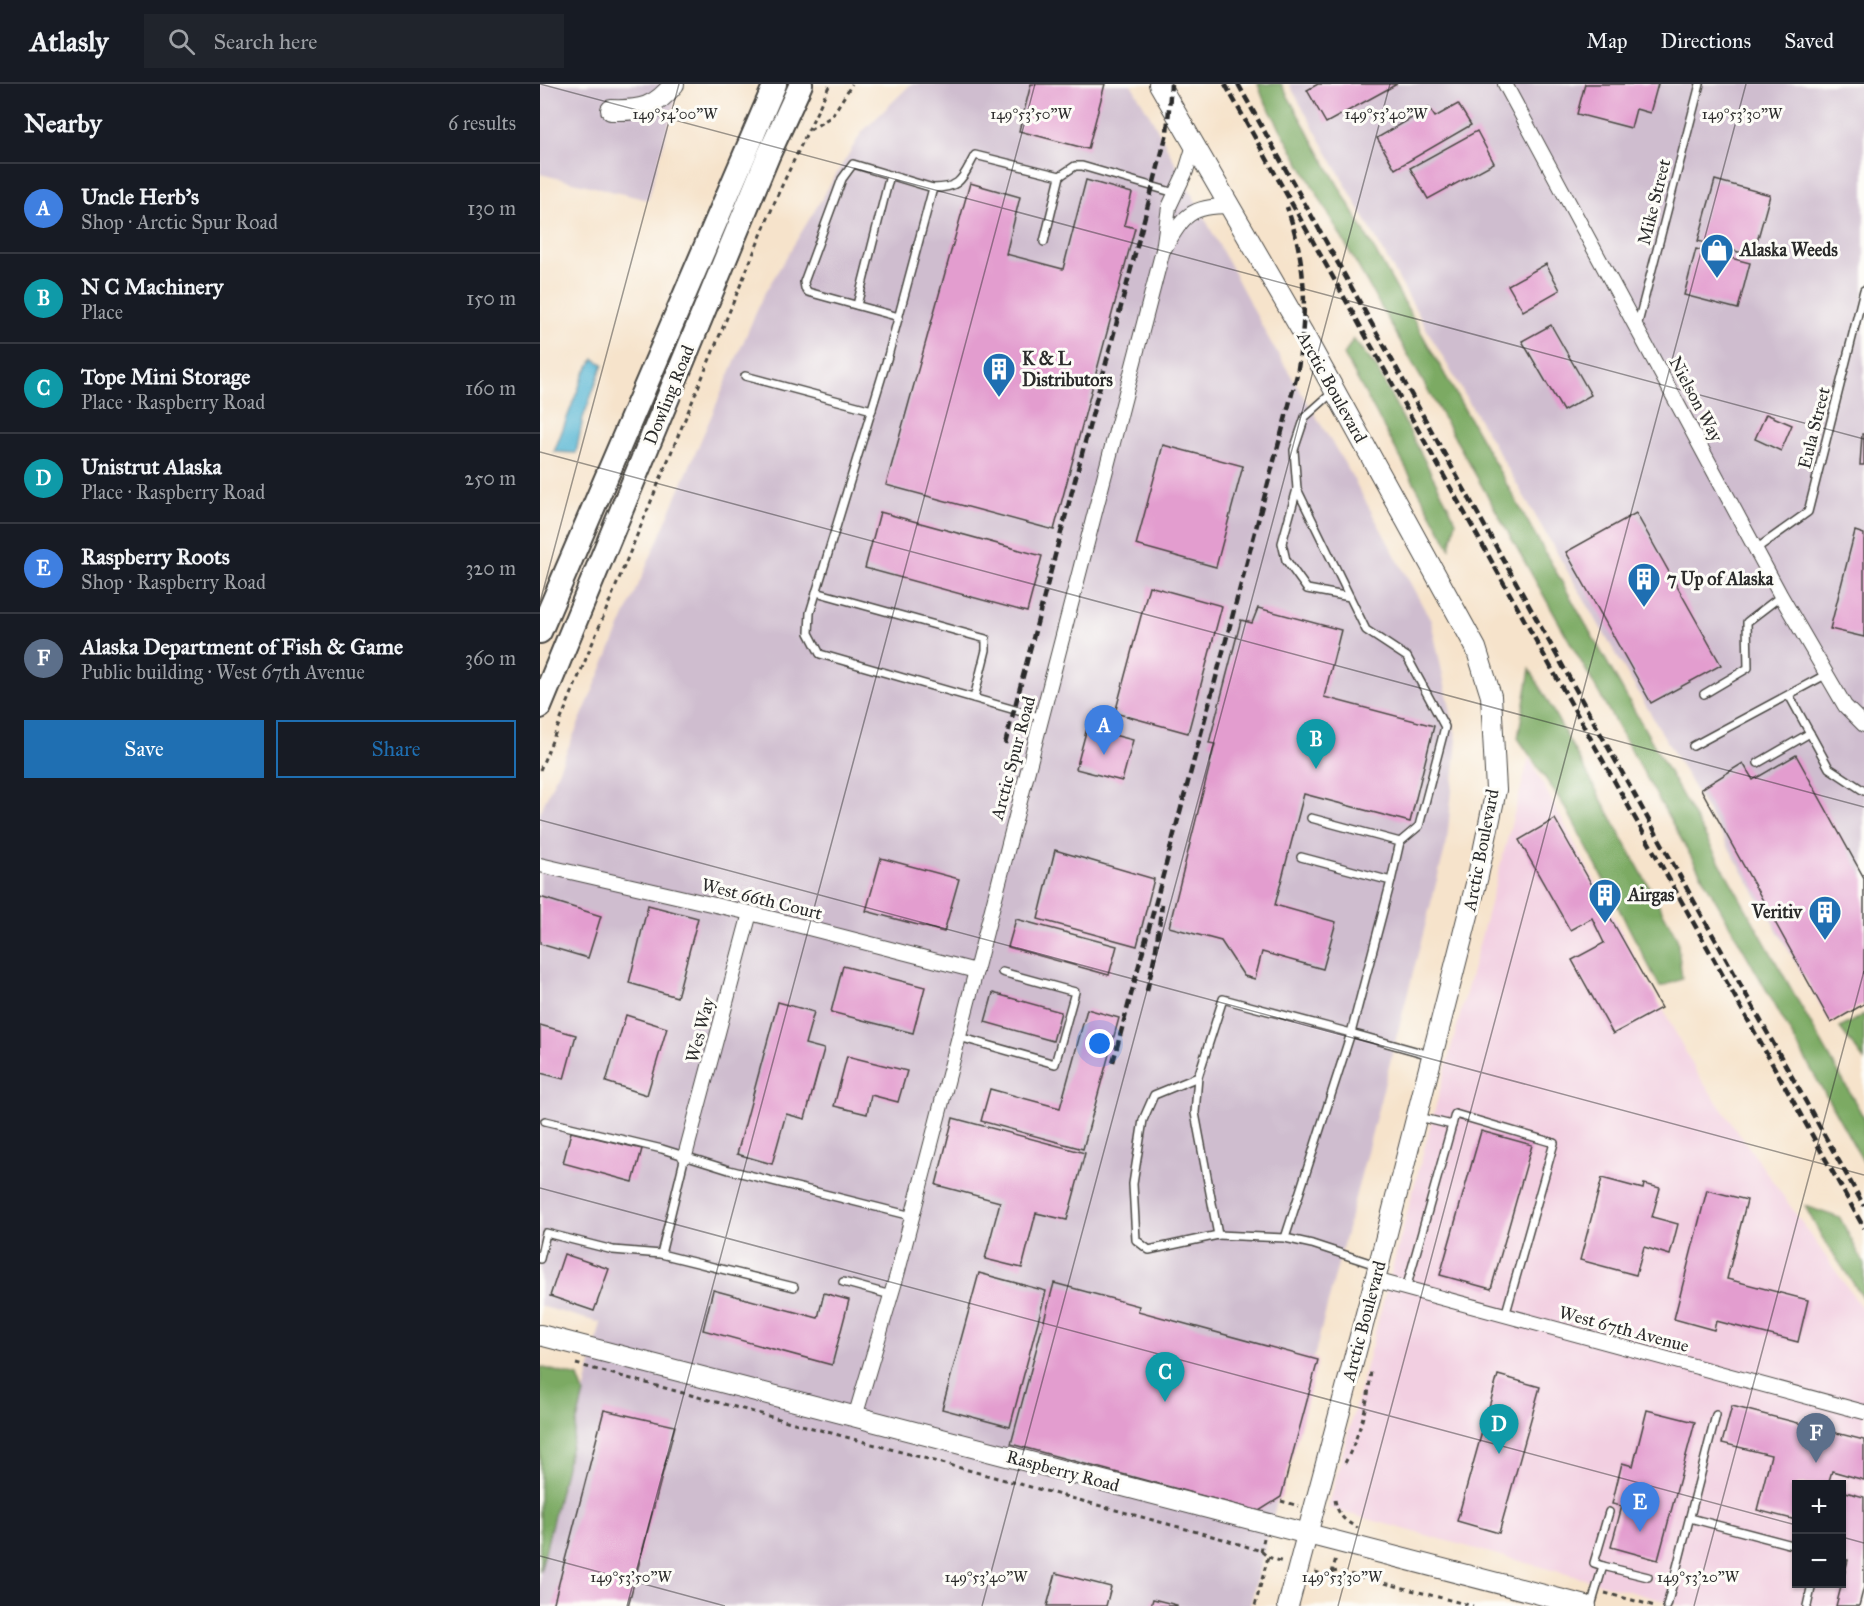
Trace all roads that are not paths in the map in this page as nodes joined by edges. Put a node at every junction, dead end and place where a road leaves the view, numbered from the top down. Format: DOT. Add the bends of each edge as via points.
graph roads {
  1 [pos="674,84"];
  2 [pos="775,84"];
  3 [pos="801,84"];
  4 [pos="1159,84"];
  5 [pos="1505,84"];
  6 [pos="1700,84"];
  7 [pos="611,110"];
  8 [pos="1194,145"];
  9 [pos="890,175"];
  10 [pos="1059,176"];
  11 [pos="933,188"];
  12 [pos="1175,193"];
  13 [pos="1229,206"];
  14 [pos="1044,242"];
  15 [pos="1163,250"];
  16 [pos="1864,290"];
  17 [pos="857,305"];
  18 [pos="899,317"];
  19 [pos="1637,327"];
  20 [pos="745,376"];
  21 [pos="1335,391"];
  22 [pos="872,410"];
  23 [pos="1297,489"];
  24 [pos="1756,549"];
  25 [pos="816,592"];
  26 [pos="1781,596"];
  27 [pos="1350,597"];
  28 [pos="540,632"];
  29 [pos="1827,674"];
  30 [pos="1704,694"];
  31 [pos="1789,695"];
  32 [pos="974,698"];
  33 [pos="540,707"];
  34 [pos="1042,718"];
  35 [pos="1864,725"];
  36 [pos="1810,733"];
  37 [pos="1693,746"];
  38 [pos="1758,763"];
  39 [pos="1864,790"];
  40 [pos="1311,818"];
  41 [pos="1400,842"];
  42 [pos="1300,857"];
  43 [pos="540,865"];
  44 [pos="1391,881"];
  45 [pos="750,914"];
  46 [pos="976,971"];
  47 [pos="1002,972"];
  48 [pos="1351,1033"];
  49 [pos="959,1037"];
  50 [pos="1432,1056"];
  51 [pos="1198,1077"];
  52 [pos="1417,1116"];
  53 [pos="545,1121"];
  54 [pos="1452,1125"];
  55 [pos="685,1156"];
  56 [pos="912,1216"];
  57 [pos="1218,1235"];
  58 [pos="1285,1238"];
  59 [pos="661,1254"];
  60 [pos="540,1259"];
  61 [pos="1377,1273"];
  62 [pos="843,1282"];
  63 [pos="794,1287"];
  64 [pos="1406,1289"];
  65 [pos="891,1295"];
  66 [pos="1505,1316"];
  67 [pos="540,1335"];
  68 [pos="1864,1412"];
  69 [pos="1716,1415"];
  70 [pos="855,1417"];
  71 [pos="1609,1512"];
  72 [pos="1690,1518"];
  73 [pos="1307,1534"];
  74 [pos="1792,1545"];
  75 [pos="1603,1566"];
  76 [pos="1648,1577"];
  77 [pos="1811,1588"];
  78 [pos="1591,1598"];
  79 [pos="1288,1606"];
  80 [pos="1591,1606"];
  81 [pos="1667,1606"];
  82 [pos="1807,1606"];
  1 -- 7 [label="main road" via="650,107"];
  2 -- 28 [label="main road, Dowling Road"];
  3 -- 33 [label="main road, Dowling Road"];
  4 -- 8 [label="main road, Arctic Boulevard"];
  5 -- 19 [label="street, Nielson Way"];
  6 -- 19 [label="lane, Mike Street"];
  8 -- 12 [label="street, Arctic Spur Road"];
  8 -- 13 [label="main road, Arctic Boulevard"];
  9 -- 11 [label="lane"];
  9 -- 17 [label="lane"];
  9 -- 17 [label="lane" via="853,164 842,179 804,282 808,291"];
  10 -- 11 [label="lane" via="975,155 961,181 948,188"];
  10 -- 12 [label="lane" via="1082,166"];
  10 -- 14 [label="lane"];
  11 -- 18 [label="lane"];
  12 -- 15 [label="street, Arctic Spur Road"];
  13 -- 15 [label="street, Arctic Spur Road" via="1207,206 1192,212 1180,222"];
  13 -- 21 [label="main road, Arctic Boulevard"];
  15 -- 34 [label="street, Arctic Spur Road"];
  16 -- 24 [label="lane, Eula Street" via="1809,512"];
  17 -- 18 [label="lane"];
  18 -- 22 [label="lane"];
  19 -- 24 [label="street, Nielson Way"];
  20 -- 22 [label="lane"];
  21 -- 23 [label="lane" via="1305,417 1294,450"];
  21 -- 50 [label="main road, Arctic Boulevard" via="1476,648 1491,696 1496,789"];
  22 -- 25 [label="lane"];
  23 -- 27 [label="lane"];
  23 -- 27 [label="lane" via="1282,543 1286,560 1307,589"];
  24 -- 26 [label="street, Nielson Way"];
  25 -- 32 [label="lane" via="809,633 820,654"];
  25 -- 32 [label="lane" via="986,639"];
  26 -- 29 [label="street, Nielson Way"];
  26 -- 30 [label="lane" via="1747,621 1748,668"];
  27 -- 41 [label="lane" via="1366,630 1407,657 1445,728 1419,826"];
  29 -- 31 [label="lane"];
  29 -- 35 [label="street, Nielson Way" via="1845,706"];
  31 -- 36 [label="lane"];
  31 -- 37 [label="lane"];
  32 -- 34 [label="lane"];
  34 -- 46 [label="street, Arctic Spur Road"];
  36 -- 38 [label="lane"];
  36 -- 39 [label="lane" via="1829,768"];
  40 -- 41 [label="lane"];
  41 -- 44 [label="lane"];
  42 -- 44 [label="lane"];
  43 -- 45 [label="street, West 66th Court"];
  44 -- 48 [label="lane"];
  45 -- 46 [label="street, West 66th Court"];
  45 -- 55 [label="street, Wes Way"];
  46 -- 49 [label="street, Arctic Spur Road"];
  47 -- 49 [label="lane" via="1075,992 1055,1064"];
  48 -- 50 [label="lane"];
  48 -- 51 [label="lane" via="1222,999"];
  48 -- 58 [label="lane"];
  49 -- 56 [label="street, Arctic Spur Road"];
  50 -- 52 [label="main road, Arctic Boulevard"];
  51 -- 57 [label="lane" via="1195,1113"];
  51 -- 57 [label="lane" via="1154,1095 1143,1120 1133,1184 1136,1240 1149,1250"];
  52 -- 54 [label="lane"];
  52 -- 61 [label="main road, Arctic Boulevard"];
  53 -- 55 [label="lane"];
  54 -- 64 [label="lane"];
  54 -- 66 [label="lane" via="1455,1114 1554,1143"];
  55 -- 56 [label="lane"];
  55 -- 59 [label="lane"];
  56 -- 65 [label="street, Arctic Spur Road"];
  57 -- 58 [label="lane"];
  58 -- 61 [label="lane" via="1311,1244"];
  59 -- 60 [label="lane" via="613,1250 546,1233"];
  59 -- 63 [label="lane"];
  61 -- 64 [label="street, West 67th Avenue"];
  61 -- 73 [label="main road, Arctic Boulevard"];
  62 -- 65 [label="lane"];
  64 -- 66 [label="street, West 67th Avenue"];
  65 -- 70 [label="street, Arctic Spur Road"];
  66 -- 68 [label="street, West 67th Avenue"];
  67 -- 70 [label="main road, Raspberry Road"];
  69 -- 72 [label="lane"];
  70 -- 73 [label="main road, Raspberry Road"];
  71 -- 75 [label="lane" via="1594,1563"];
  72 -- 74 [label="lane"];
  72 -- 81 [label="lane"];
  73 -- 78 [label="main road, Raspberry Road"];
  73 -- 79 [label="main road, Arctic Boulevard"];
  75 -- 76 [label="lane"];
  75 -- 78 [label="lane"];
  77 -- 82 [label="lane"];
  78 -- 80 [label="lane"];
}
